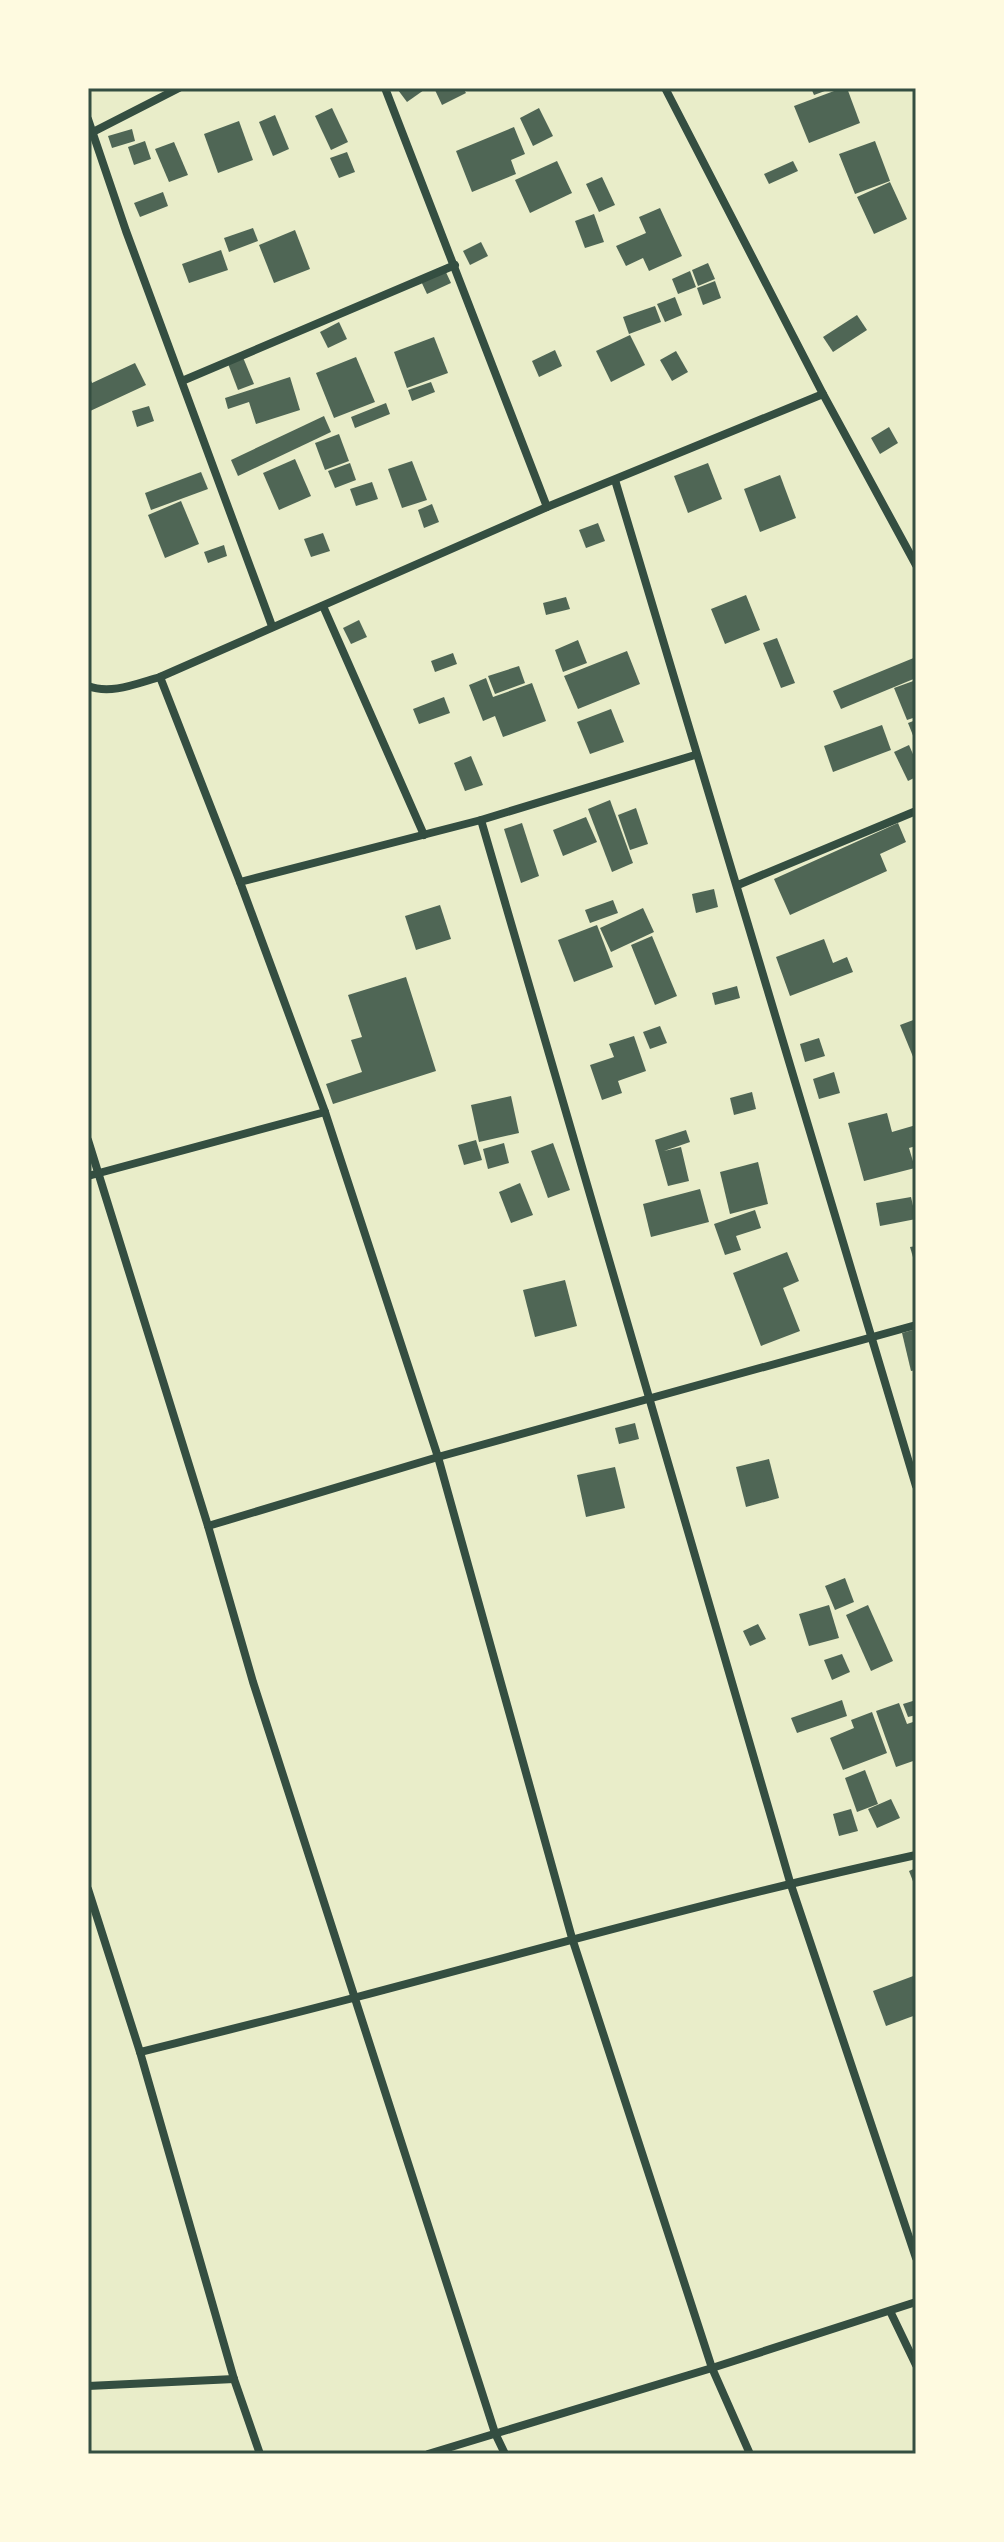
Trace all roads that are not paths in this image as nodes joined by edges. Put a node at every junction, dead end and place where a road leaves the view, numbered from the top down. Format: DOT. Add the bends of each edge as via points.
graph roads {
  1 [pos="179,88"];
  2 [pos="385,88"];
  3 [pos="665,88"];
  4 [pos="88,119"];
  5 [pos="90,133"];
  6 [pos="455,265"];
  7 [pos="182,381"];
  8 [pos="823,394"];
  9 [pos="615,480"];
  10 [pos="547,507"];
  11 [pos="916,565"];
  12 [pos="323,606"];
  13 [pos="272,626"];
  14 [pos="160,677"];
  15 [pos="88,686"];
  16 [pos="695,755"];
  17 [pos="916,811"];
  18 [pos="481,820"];
  19 [pos="424,835"];
  20 [pos="240,882"];
  21 [pos="738,885"];
  22 [pos="325,1112"];
  23 [pos="88,1140"];
  24 [pos="98,1174"];
  25 [pos="88,1176"];
  26 [pos="916,1325"];
  27 [pos="873,1336"];
  28 [pos="650,1398"];
  29 [pos="438,1457"];
  30 [pos="916,1486"];
  31 [pos="208,1526"];
  32 [pos="916,1855"];
  33 [pos="790,1882"];
  34 [pos="88,1889"];
  35 [pos="572,1938"];
  36 [pos="356,1997"];
  37 [pos="140,2052"];
  38 [pos="916,2258"];
  39 [pos="916,2302"];
  40 [pos="890,2311"];
  41 [pos="916,2365"];
  42 [pos="712,2368"];
  43 [pos="234,2379"];
  44 [pos="88,2386"];
  45 [pos="495,2433"];
  46 [pos="260,2454"];
  47 [pos="428,2454"];
  48 [pos="505,2454"];
  49 [pos="750,2454"];
  1 -- 5 [label="street"];
  2 -- 6 [label="street"];
  3 -- 8 [label="street"];
  4 -- 5 [label="street"];
  5 -- 7 [label="street"];
  6 -- 7 [label="street"];
  6 -- 10 [label="street"];
  7 -- 13 [label="street"];
  8 -- 9 [label="street"];
  8 -- 11 [label="street"];
  9 -- 10 [label="street"];
  9 -- 16 [label="street"];
  10 -- 12 [label="street"];
  12 -- 13 [label="street"];
  12 -- 19 [label="street"];
  13 -- 14 [label="street"];
  14 -- 15 [label="street" via="115,689"];
  14 -- 20 [label="street"];
  16 -- 18 [label="street"];
  16 -- 21 [label="street"];
  17 -- 21 [label="street"];
  18 -- 19 [label="street"];
  18 -- 28 [label="street"];
  19 -- 20 [label="street"];
  20 -- 22 [label="street"];
  21 -- 27 [label="street"];
  22 -- 24 [label="street"];
  22 -- 29 [label="street"];
  23 -- 24 [label="street"];
  24 -- 25 [label="street"];
  24 -- 31 [label="street"];
  26 -- 27 [label="street"];
  27 -- 28 [label="street"];
  27 -- 30 [label="street"];
  28 -- 29 [label="street"];
  28 -- 33 [label="street"];
  29 -- 31 [label="street"];
  29 -- 35 [label="street"];
  31 -- 36 [label="street"];
  32 -- 33 [label="street"];
  33 -- 35 [label="street"];
  33 -- 38 [label="street"];
  34 -- 37 [label="street"];
  35 -- 36 [label="street"];
  35 -- 42 [label="street"];
  36 -- 37 [label="street"];
  36 -- 45 [label="street"];
  37 -- 43 [label="street"];
  39 -- 40 [label="street"];
  40 -- 41 [label="street"];
  40 -- 42 [label="street"];
  42 -- 45 [label="street"];
  42 -- 49 [label="street"];
  43 -- 44 [label="street"];
  43 -- 46 [label="street"];
  45 -- 47 [label="street"];
  45 -- 48 [label="street"];
}
